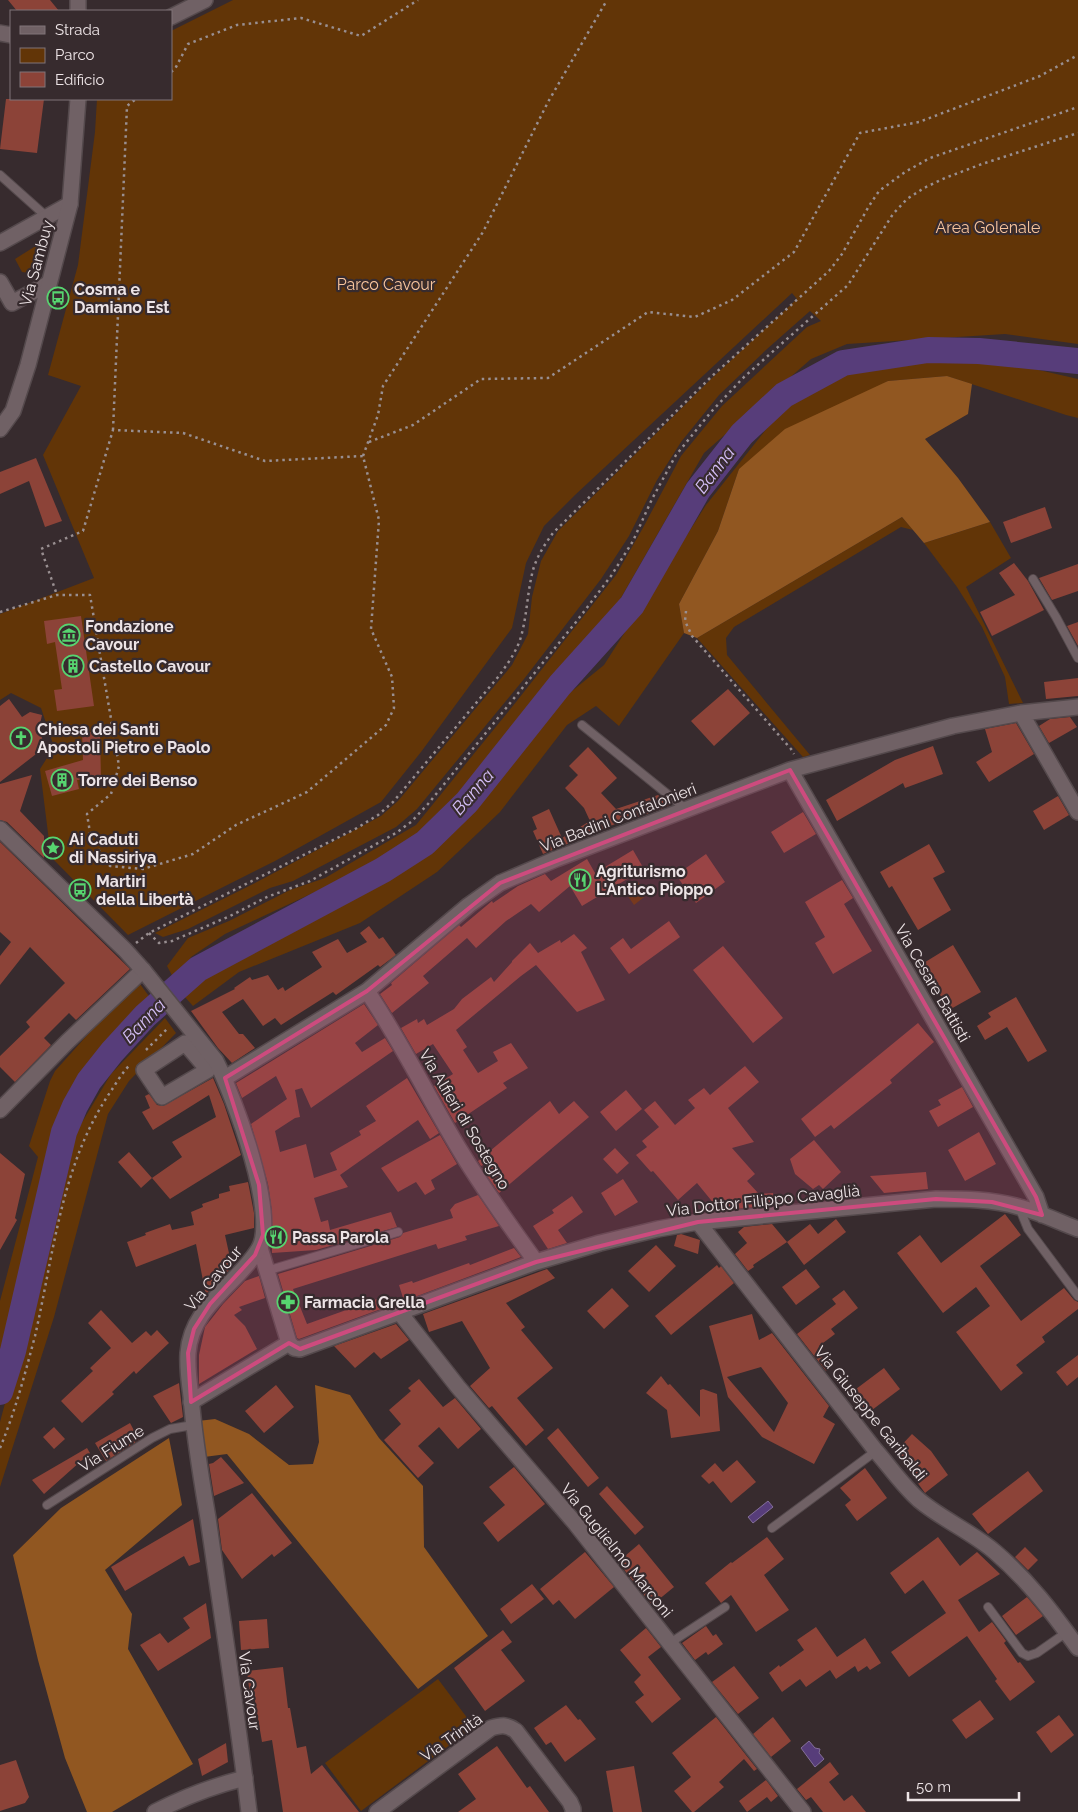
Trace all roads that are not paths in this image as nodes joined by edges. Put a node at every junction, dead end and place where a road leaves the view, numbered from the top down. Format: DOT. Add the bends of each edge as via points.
graph roads {
  1 [pos="205,0"];
  2 [pos="172,16"];
  3 [pos="78,100"];
  4 [pos="0,176"];
  5 [pos="70,204"];
  6 [pos="47,216"];
  7 [pos="0,243"];
  8 [pos="0,282"];
  9 [pos="48,284"];
  10 [pos="0,429"];
  11 [pos="1033,579"];
  12 [pos="1078,658"];
  13 [pos="1078,707"];
  14 [pos="1021,713"];
  15 [pos="582,725"];
  16 [pos="795,768"];
  17 [pos="687,810"];
  18 [pos="1078,812"];
  19 [pos="0,829"];
  20 [pos="145,972"];
  21 [pos="367,991"];
  22 [pos="225,1078"];
  23 [pos="0,1110"];
  24 [pos="1019,1207"];
  25 [pos="1042,1215"];
  26 [pos="698,1222"];
  27 [pos="1078,1229"];
  28 [pos="398,1232"];
  29 [pos="260,1248"];
  30 [pos="536,1262"];
  31 [pos="266,1272"];
  32 [pos="1078,1296"];
  33 [pos="400,1313"];
  34 [pos="289,1343"];
  35 [pos="191,1402"];
  36 [pos="194,1424"];
  37 [pos="876,1451"];
  38 [pos="47,1505"];
  39 [pos="772,1528"];
  40 [pos="725,1607"];
  41 [pos="988,1607"];
  42 [pos="1067,1632"];
  43 [pos="670,1643"];
  44 [pos="1078,1648"];
  45 [pos="245,1778"];
  46 [pos="155,1812"];
  47 [pos="249,1812"];
  48 [pos="376,1812"];
  49 [pos="573,1812"];
  50 [pos="803,1812"];
  1 -- 2 [label="street"];
  3 -- 5 [label="street, Via Sambuy"];
  4 -- 6 [label="lane"];
  5 -- 6 [label="street"];
  5 -- 9 [label="street, Via Sambuy"];
  6 -- 7 [label="street"];
  8 -- 9 [label="street" via="12,303"];
  9 -- 10 [label="street, Via Sambuy" via="13,411"];
  11 -- 12 [label="lane"];
  13 -- 14 [label="street, Via Badini Confalonieri"];
  14 -- 16 [label="street, Via Badini Confalonieri" via="954,726"];
  14 -- 18 [label="street"];
  15 -- 17 [label="lane"];
  16 -- 17 [label="street, Via Badini Confalonieri"];
  16 -- 25 [label="street, Via Cesare Battisti" via="1036,1197"];
  17 -- 21 [label="street, Via Badini Confalonieri" via="500,883 469,904"];
  19 -- 20 [label="street, Via Cavour"];
  20 -- 22 [label="street, Via Cavour" via="216,1061"];
  20 -- 23 [label="street" via="67,1042"];
  21 -- 22 [label="street, Via Badini Confalonieri"];
  21 -- 30 [label="street, Via Alfieri di Sostegno" via="462,1153"];
  22 -- 29 [label="street, Via Cavour" via="259,1185 264,1235"];
  24 -- 25 [label="street, Via Dottor Filippo Cavaglià"];
  24 -- 26 [label="street, Via Dottor Filippo Cavaglià" via="936,1199"];
  24 -- 32 [label="lane" via="1028,1229"];
  25 -- 27 [label="street, Via Dottor Filippo Cavaglià"];
  26 -- 30 [label="street, Via Dottor Filippo Cavaglià" via="600,1243"];
  26 -- 37 [label="street, Via Giuseppe Garibaldi"];
  28 -- 31 [label="lane"];
  29 -- 31 [label="street"];
  29 -- 35 [label="street, Via Cavour" via="210,1304 194,1329 188,1353"];
  30 -- 33 [label="street, Via Dottor Filippo Cavaglià"];
  31 -- 34 [label="street"];
  33 -- 34 [label="street, Via Dottor Filippo Cavaglià" via="300,1349"];
  33 -- 43 [label="street, Via Guglielmo Marconi"];
  34 -- 35 [label="street"];
  35 -- 36 [label="street, Via Cavour"];
  36 -- 38 [label="lane, Via Fiume" via="152,1438"];
  36 -- 45 [label="street, Via Cavour"];
  37 -- 39 [label="lane"];
  37 -- 42 [label="street, Via Giuseppe Garibaldi" via="918,1499 995,1552 1024,1579"];
  40 -- 43 [label="lane"];
  41 -- 42 [label="lane" via="1022,1654 1028,1656"];
  42 -- 44 [label="street, Via Giuseppe Garibaldi"];
  43 -- 50 [label="street, Via Guglielmo Marconi"];
  45 -- 46 [label="street" via="218,1784"];
  45 -- 47 [label="street"];
  48 -- 49 [label="street, Via Trinità" via="490,1728 502,1724 516,1731 570,1802"];
}
